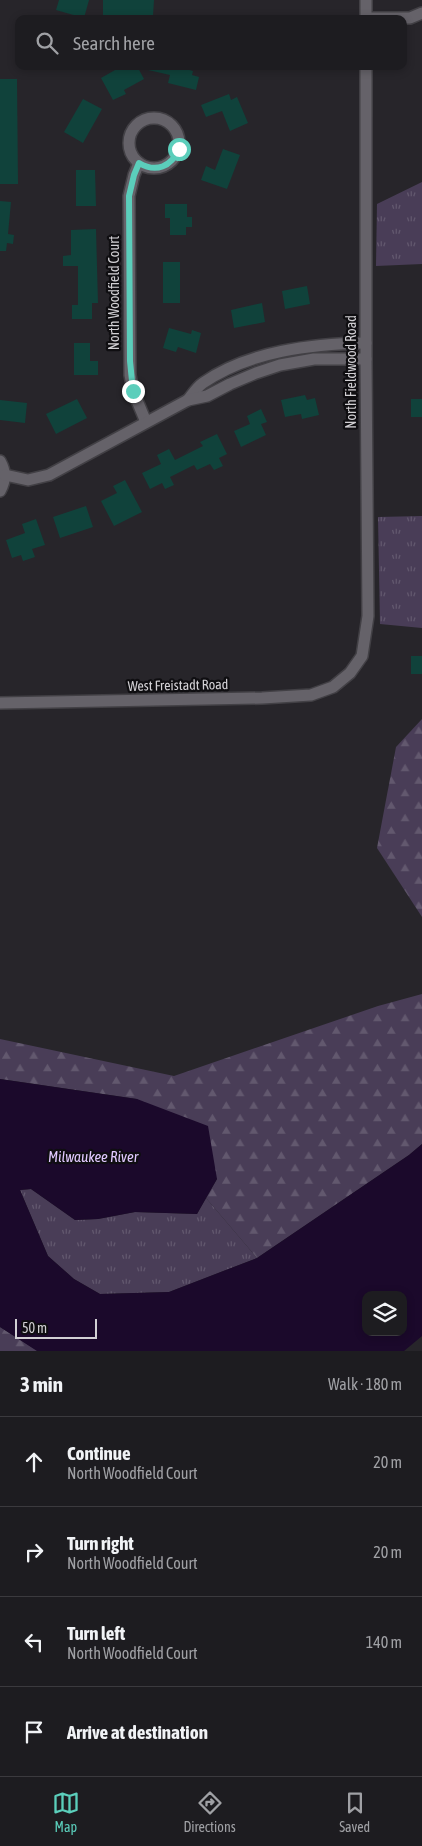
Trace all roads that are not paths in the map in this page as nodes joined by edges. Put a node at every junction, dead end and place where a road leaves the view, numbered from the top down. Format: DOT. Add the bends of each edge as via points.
graph roads {
  1 [pos="366,0"];
  2 [pos="422,13"];
  3 [pos="366,15"];
  4 [pos="407,18"];
  5 [pos="366,70"];
  6 [pos="139,163"];
  7 [pos="366,343"];
  8 [pos="312,346"];
  9 [pos="314,359"];
  10 [pos="366,359"];
  11 [pos="250,361"];
  12 [pos="256,373"];
  13 [pos="188,400"];
  14 [pos="146,422"];
  15 [pos="0,461"];
  16 [pos="5,475"];
  17 [pos="0,491"];
  18 [pos="350,673"];
  19 [pos="0,703"];
  1 -- 3 [label="street"];
  2 -- 4 [label="street"];
  5 -- 7 [label="street, North Fieldwood Road"];
  6 -- 6 [label="street" via="146,167 163,167 176,157 179,141 172,126 158,118 135,127 129,142 133,157"];
  6 -- 14 [label="street, North Woodfield Court" via="129,196 130,361 133,391"];
  7 -- 8 [label="street"];
  7 -- 10 [label="street, North Fieldwood Road"];
  8 -- 9 [label="street"];
  8 -- 11 [label="street"];
  9 -- 10 [label="street"];
  9 -- 12 [label="street"];
  10 -- 18 [label="street, North Fieldwood Road" via="368,616 362,656"];
  11 -- 12 [label="street"];
  11 -- 13 [label="street" via="225,370 202,384"];
  12 -- 13 [label="street" via="207,396"];
  13 -- 14 [label="street"];
  14 -- 16 [label="street" via="49,475 28,480"];
  15 -- 16 [label="street"];
  16 -- 17 [label="street"];
  18 -- 19 [label="street, West Freistadt Road" via="333,687 311,695"];
}
